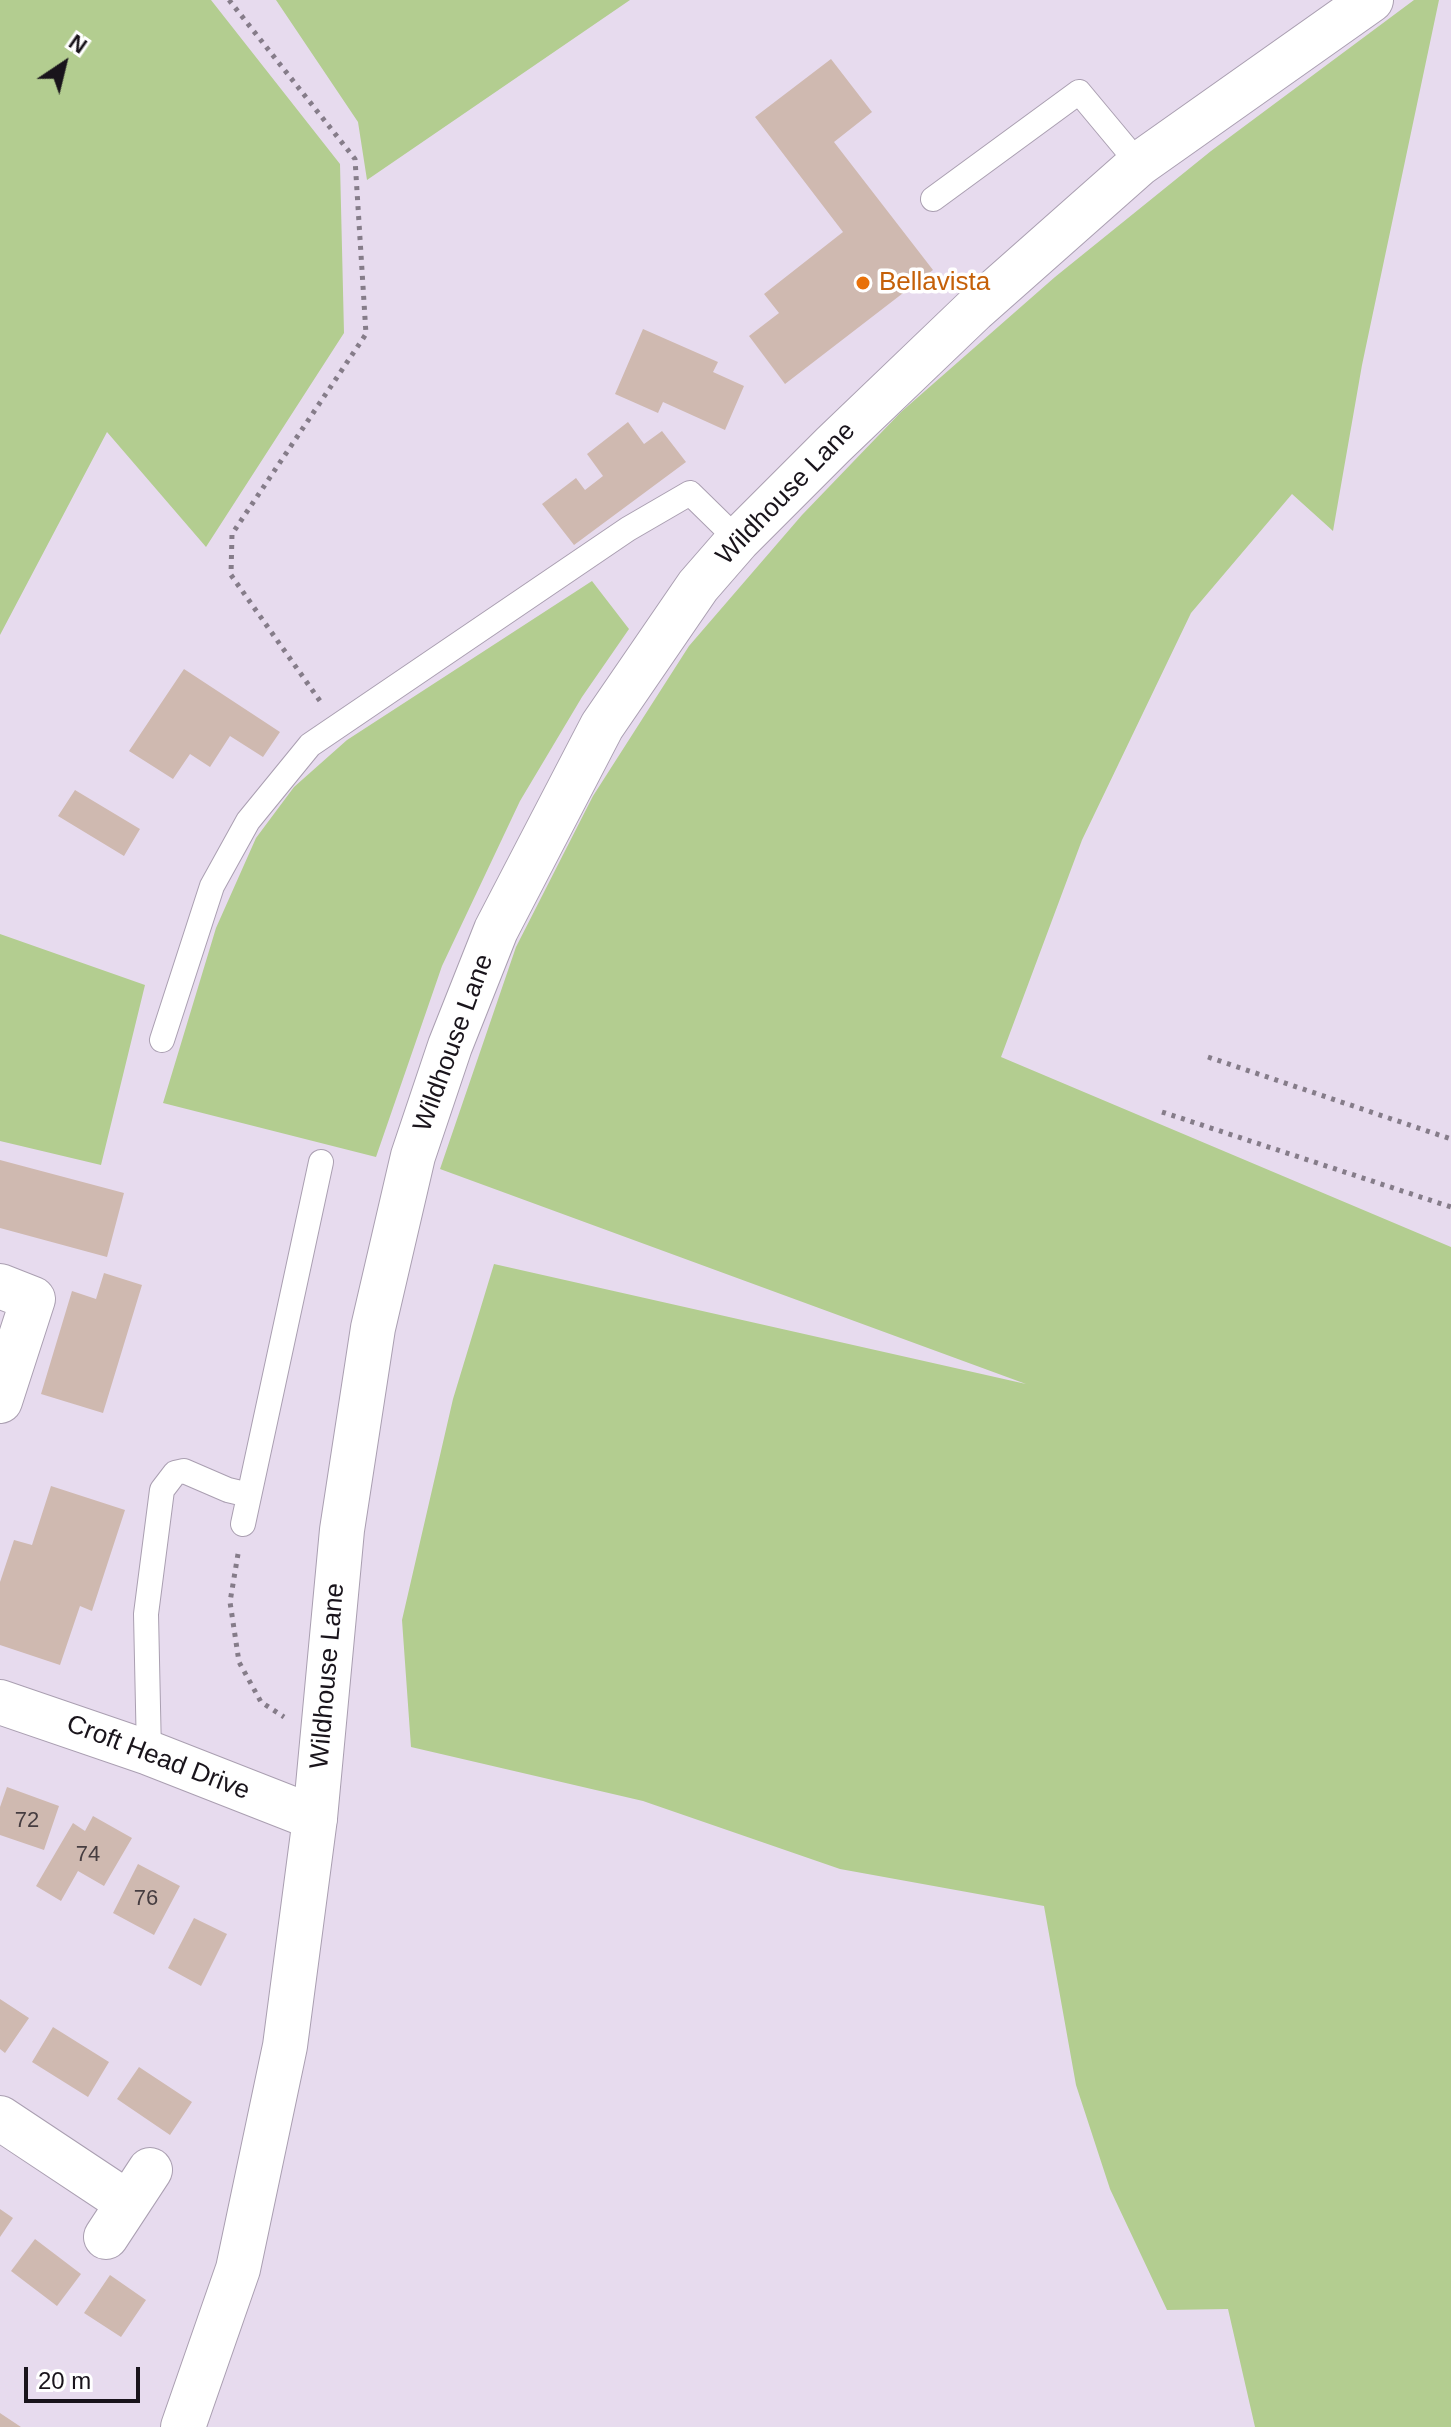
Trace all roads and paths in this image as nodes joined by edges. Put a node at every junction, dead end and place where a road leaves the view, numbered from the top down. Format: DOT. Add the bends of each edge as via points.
graph roads {
  1 [pos="229,0"];
  2 [pos="1371,0"];
  3 [pos="1139,164"];
  4 [pos="933,199"];
  5 [pos="738,540"];
  6 [pos="337,726"];
  7 [pos="162,1040"];
  8 [pos="1208,1057"];
  9 [pos="1162,1112"];
  10 [pos="1451,1139"];
  11 [pos="321,1162"];
  12 [pos="1451,1207"];
  13 [pos="0,1286"];
  14 [pos="0,1401"];
  15 [pos="249,1495"];
  16 [pos="243,1524"];
  17 [pos="0,1702"];
  18 [pos="322,1740"];
  19 [pos="149,1753"];
  20 [pos="315,1818"];
  21 [pos="0,2118"];
  22 [pos="128,2203"];
  23 [pos="183,2427"];
  1 -- 6 [label="path" via="355,159 366,334 232,534 231,575"];
  2 -- 3 [label="main road, Wildhouse Lane"];
  3 -- 4 [label="lane" via="1079,92"];
  3 -- 5 [label="main road, Wildhouse Lane" via="974,310"];
  5 -- 6 [label="lane" via="690,493 628,529"];
  5 -- 18 [label="main road, Wildhouse Lane" via="698,586 602,726 496,930 445,1060 413,1156 373,1328 342,1530"];
  6 -- 7 [label="lane" via="310,745 248,821 212,886"];
  8 -- 10 [label="path"];
  9 -- 12 [label="path"];
  11 -- 15 [label="lane"];
  13 -- 14 [label="main road" via="33,1299"];
  15 -- 16 [label="lane"];
  15 -- 19 [label="lane" via="184,1471 175,1473 162,1490 146,1614"];
  16 -- 18 [label="path" via="230,1602 239,1662 261,1702"];
  17 -- 19 [label="main road, Croft Head Drive"];
  18 -- 20 [label="main road, Wildhouse Lane"];
  19 -- 20 [label="main road, Croft Head Drive"];
  20 -- 23 [label="main road, Wildhouse Lane" via="285,2046 238,2269"];
  21 -- 22 [label="main road"];
}
